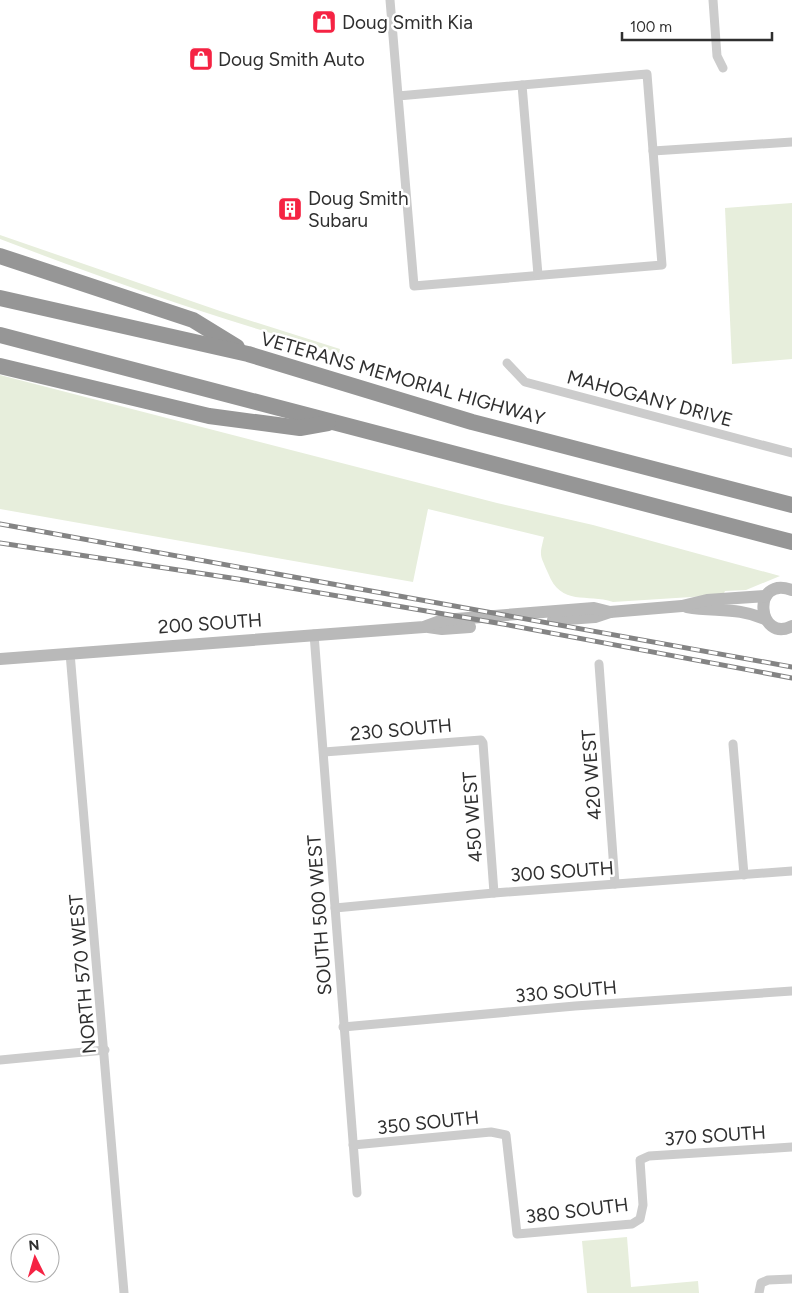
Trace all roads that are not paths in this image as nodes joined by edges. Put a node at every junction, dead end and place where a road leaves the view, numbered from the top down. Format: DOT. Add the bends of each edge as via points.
graph roads {
  1 [pos="390,0"];
  2 [pos="713,0"];
  3 [pos="723,68"];
  4 [pos="522,85"];
  5 [pos="398,96"];
  6 [pos="792,142"];
  7 [pos="653,151"];
  8 [pos="0,256"];
  9 [pos="538,275"];
  10 [pos="0,298"];
  11 [pos="0,335"];
  12 [pos="248,354"];
  13 [pos="506,363"];
  14 [pos="0,366"];
  15 [pos="335,422"];
  16 [pos="791,451"];
  17 [pos="792,505"];
  18 [pos="792,542"];
  19 [pos="790,587"];
  20 [pos="766,596"];
  21 [pos="682,606"];
  22 [pos="765,619"];
  23 [pos="791,627"];
  24 [pos="314,634"];
  25 [pos="70,653"];
  26 [pos="0,659"];
  27 [pos="599,664"];
  28 [pos="480,740"];
  29 [pos="734,744"];
  30 [pos="324,752"];
  31 [pos="792,871"];
  32 [pos="744,875"];
  33 [pos="615,884"];
  34 [pos="494,893"];
  35 [pos="335,908"];
  36 [pos="792,991"];
  37 [pos="343,1026"];
  38 [pos="105,1050"];
  39 [pos="0,1060"];
  40 [pos="353,1145"];
  41 [pos="792,1147"];
  42 [pos="357,1193"];
  43 [pos="640,1219"];
  44 [pos="517,1234"];
  45 [pos="792,1279"];
  46 [pos="124,1293"];
  47 [pos="758,1293"];
  1 -- 5 [label="street"];
  2 -- 3 [label="street" via="717,56"];
  4 -- 5 [label="street"];
  4 -- 7 [label="street" via="646,74"];
  4 -- 9 [label="street"];
  5 -- 9 [label="street" via="414,286"];
  6 -- 7 [label="street"];
  7 -- 9 [label="street" via="662,265"];
  8 -- 12 [label="highway" via="192,320"];
  10 -- 12 [label="highway, VETERANS MEMORIAL HIGHWAY"];
  11 -- 15 [label="highway"];
  12 -- 17 [label="highway, VETERANS MEMORIAL HIGHWAY" via="472,422"];
  13 -- 16 [label="street, MAHOGANY DRIVE" via="525,382"];
  14 -- 15 [label="highway" via="209,416 300,428"];
  15 -- 18 [label="highway"];
  19 -- 20 [label="street, 200 SOUTH" via="776,589"];
  20 -- 21 [label="street, 200 SOUTH" via="707,600"];
  20 -- 22 [label="street" via="762,610"];
  21 -- 22 [label="street, 200 SOUTH" via="707,611 738,610"];
  21 -- 24 [label="street, 200 SOUTH" via="610,612 594,608 443,620 424,627"];
  22 -- 23 [label="street, 200 SOUTH" via="780,628"];
  24 -- 25 [label="street, 200 SOUTH"];
  24 -- 30 [label="street, SOUTH 500 WEST"];
  25 -- 26 [label="street, 200 SOUTH"];
  25 -- 38 [label="street, NORTH 570 WEST"];
  27 -- 33 [label="street, 420 WEST"];
  28 -- 30 [label="street, 230 SOUTH"];
  28 -- 34 [label="street, 450 WEST" via="483,743"];
  29 -- 32 [label="street"];
  30 -- 35 [label="street, SOUTH 500 WEST"];
  31 -- 32 [label="street, 300 SOUTH"];
  32 -- 33 [label="street, 300 SOUTH"];
  33 -- 34 [label="street, 300 SOUTH"];
  34 -- 35 [label="street, 300 SOUTH"];
  35 -- 37 [label="street, SOUTH 500 WEST"];
  36 -- 37 [label="street, 330 SOUTH"];
  37 -- 40 [label="street, SOUTH 500 WEST"];
  38 -- 39 [label="street"];
  38 -- 46 [label="street, NORTH 570 WEST"];
  40 -- 42 [label="street, SOUTH 500 WEST"];
  40 -- 44 [label="street, 350 SOUTH" via="491,1132 506,1135"];
  41 -- 43 [label="street, 370 SOUTH" via="649,1156 640,1160 643,1206"];
  43 -- 44 [label="street, 380 SOUTH" via="632,1224"];
  45 -- 47 [label="street" via="768,1280 761,1283"];
}
